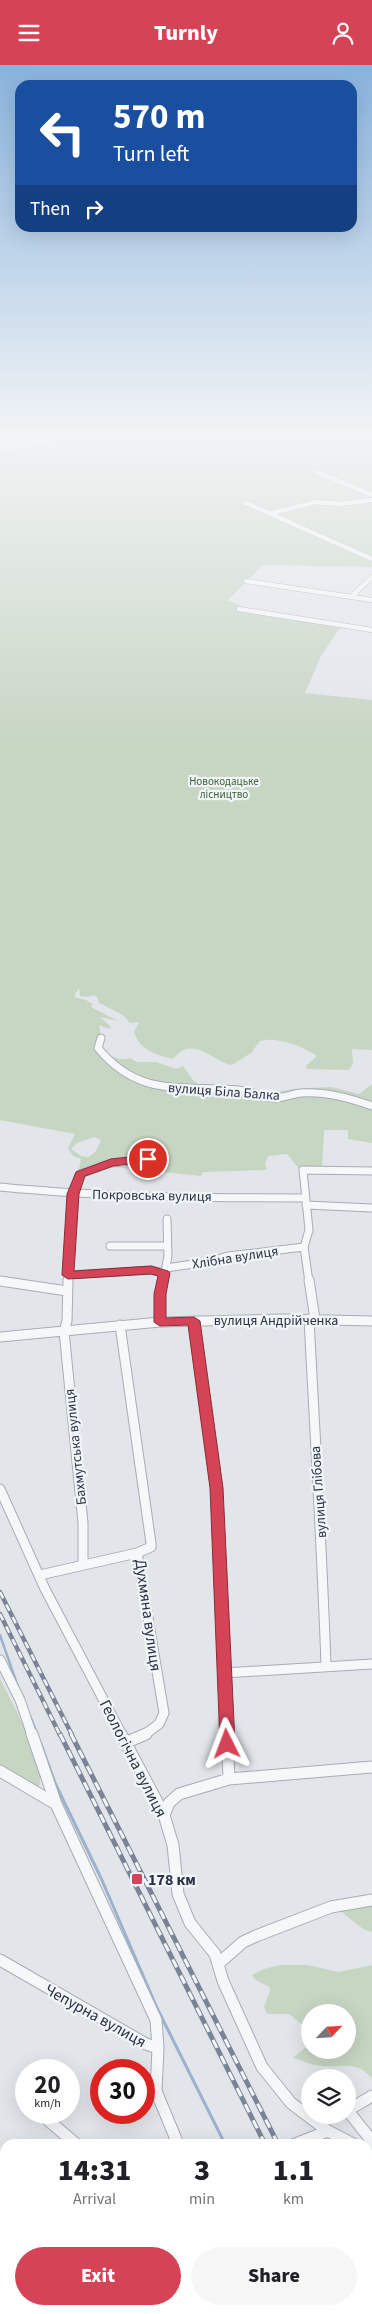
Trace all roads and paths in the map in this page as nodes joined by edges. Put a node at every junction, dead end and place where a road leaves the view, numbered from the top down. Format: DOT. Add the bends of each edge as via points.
graph roads {
  1 [pos="328,539"];
  2 [pos="372,559"];
  3 [pos="372,577"];
  4 [pos="246,581"];
  5 [pos="352,597"];
  6 [pos="372,600"];
  7 [pos="238,609"];
  8 [pos="372,630"];
  9 [pos="101,1038"];
  10 [pos="372,1106"];
  11 [pos="148,1159"];
  12 [pos="372,1171"];
  13 [pos="0,1187"];
  14 [pos="73,1194"];
  15 [pos="305,1201"];
  16 [pos="372,1208"];
  17 [pos="166,1219"];
  18 [pos="110,1246"];
  19 [pos="167,1246"];
  20 [pos="304,1247"];
  21 [pos="165,1271"];
  22 [pos="68,1275"];
  23 [pos="0,1281"];
  24 [pos="67,1291"];
  25 [pos="312,1319"];
  26 [pos="194,1321"];
  27 [pos="372,1321"];
  28 [pos="160,1322"];
  29 [pos="120,1325"];
  30 [pos="64,1331"];
  31 [pos="0,1337"];
  32 [pos="0,1489"];
  33 [pos="137,1553"];
  34 [pos="83,1564"];
  35 [pos="40,1575"];
  36 [pos="0,1660"];
  37 [pos="372,1664"];
  38 [pos="326,1665"];
  39 [pos="224,1673"];
  40 [pos="127,1742"];
  41 [pos="372,1767"];
  42 [pos="0,1771"];
  43 [pos="229,1779"];
  44 [pos="56,1804"];
  45 [pos="164,1815"];
  46 [pos="372,1900"];
  47 [pos="0,1960"];
  48 [pos="219,1963"];
  49 [pos="158,2048"];
  50 [pos="372,2095"];
  51 [pos="356,2105"];
  52 [pos="356,2120"];
  53 [pos="53,2124"];
  54 [pos="328,2131"];
  55 [pos="70,2139"];
  56 [pos="176,2139"];
  57 [pos="308,2139"];
  58 [pos="343,2139"];
  59 [pos="370,2139"];
  1 -- 2 [label="street"];
  3 -- 5 [label="street"];
  4 -- 5 [label="street"];
  5 -- 6 [label="street"];
  7 -- 8 [label="street"];
  9 -- 10 [label="street, вулиця Біла Балка" via="98,1048 106,1058 134,1078 154,1085 200,1091 236,1090 272,1098 299,1093 336,1095"];
  11 -- 14 [label="street" via="111,1163 80,1174"];
  12 -- 15 [label="street" via="302,1170"];
  13 -- 14 [label="street, Покровська вулиця"];
  14 -- 15 [label="street, Покровська вулиця"];
  14 -- 22 [label="street, Бахмутська вулиця"];
  15 -- 16 [label="street, Покровська вулиця"];
  15 -- 20 [label="street" via="309,1230"];
  17 -- 19 [label="street"];
  18 -- 19 [label="street"];
  19 -- 21 [label="street"];
  20 -- 21 [label="street, Хлібна вулиця" via="228,1256"];
  20 -- 25 [label="street"];
  21 -- 22 [label="street, Хлібна вулиця"];
  21 -- 28 [label="street" via="160,1294"];
  22 -- 24 [label="street, Бахмутська вулиця"];
  23 -- 24 [label="street"];
  24 -- 30 [label="street, Бахмутська вулиця"];
  25 -- 26 [label="street, вулиця Андрійченка"];
  25 -- 27 [label="street, вулиця Андрійченка"];
  25 -- 38 [label="street, вулиця Глібова"];
  26 -- 28 [label="street, вулиця Андрійченка"];
  26 -- 39 [label="street" via="216,1488"];
  28 -- 29 [label="street, вулиця Андрійченка"];
  29 -- 30 [label="street, вулиця Андрійченка"];
  29 -- 33 [label="street, Духмяна вулиця" via="151,1547"];
  30 -- 31 [label="street, вулиця Андрійченка"];
  30 -- 34 [label="street, Бахмутська вулиця" via="83,1523"];
  32 -- 35 [label="street, Геологічна вулиця"];
  33 -- 34 [label="street"];
  33 -- 40 [label="street, Духмяна вулиця" via="164,1713 162,1723 156,1729"];
  34 -- 35 [label="street"];
  35 -- 40 [label="street, Геологічна вулиця"];
  36 -- 44 [label="street" via="20,1700"];
  37 -- 38 [label="street"];
  38 -- 39 [label="street"];
  39 -- 43 [label="street"];
  40 -- 45 [label="street, Геологічна вулиця"];
  41 -- 43 [label="street"];
  42 -- 44 [label="street" via="22,1781"];
  43 -- 45 [label="street" via="179,1794 169,1803"];
  44 -- 49 [label="street" via="156,2021"];
  45 -- 48 [label="street, Геологічна вулиця" via="173,1845 178,1894 190,1923"];
  46 -- 48 [label="street" via="331,1907 256,1936 243,1942"];
  47 -- 49 [label="street, Чепурна вулиця"];
  48 -- 54 [label="street, Геологічна вулиця" via="223,1981 262,2067 290,2103"];
  49 -- 56 [label="street, Чепурна вулиця" via="156,2091"];
  50 -- 51 [label="street"];
  52 -- 59 [label="street"];
  53 -- 55 [label="street"];
  54 -- 57 [label="street"];
  54 -- 58 [label="street, Геологічна вулиця"];
}
